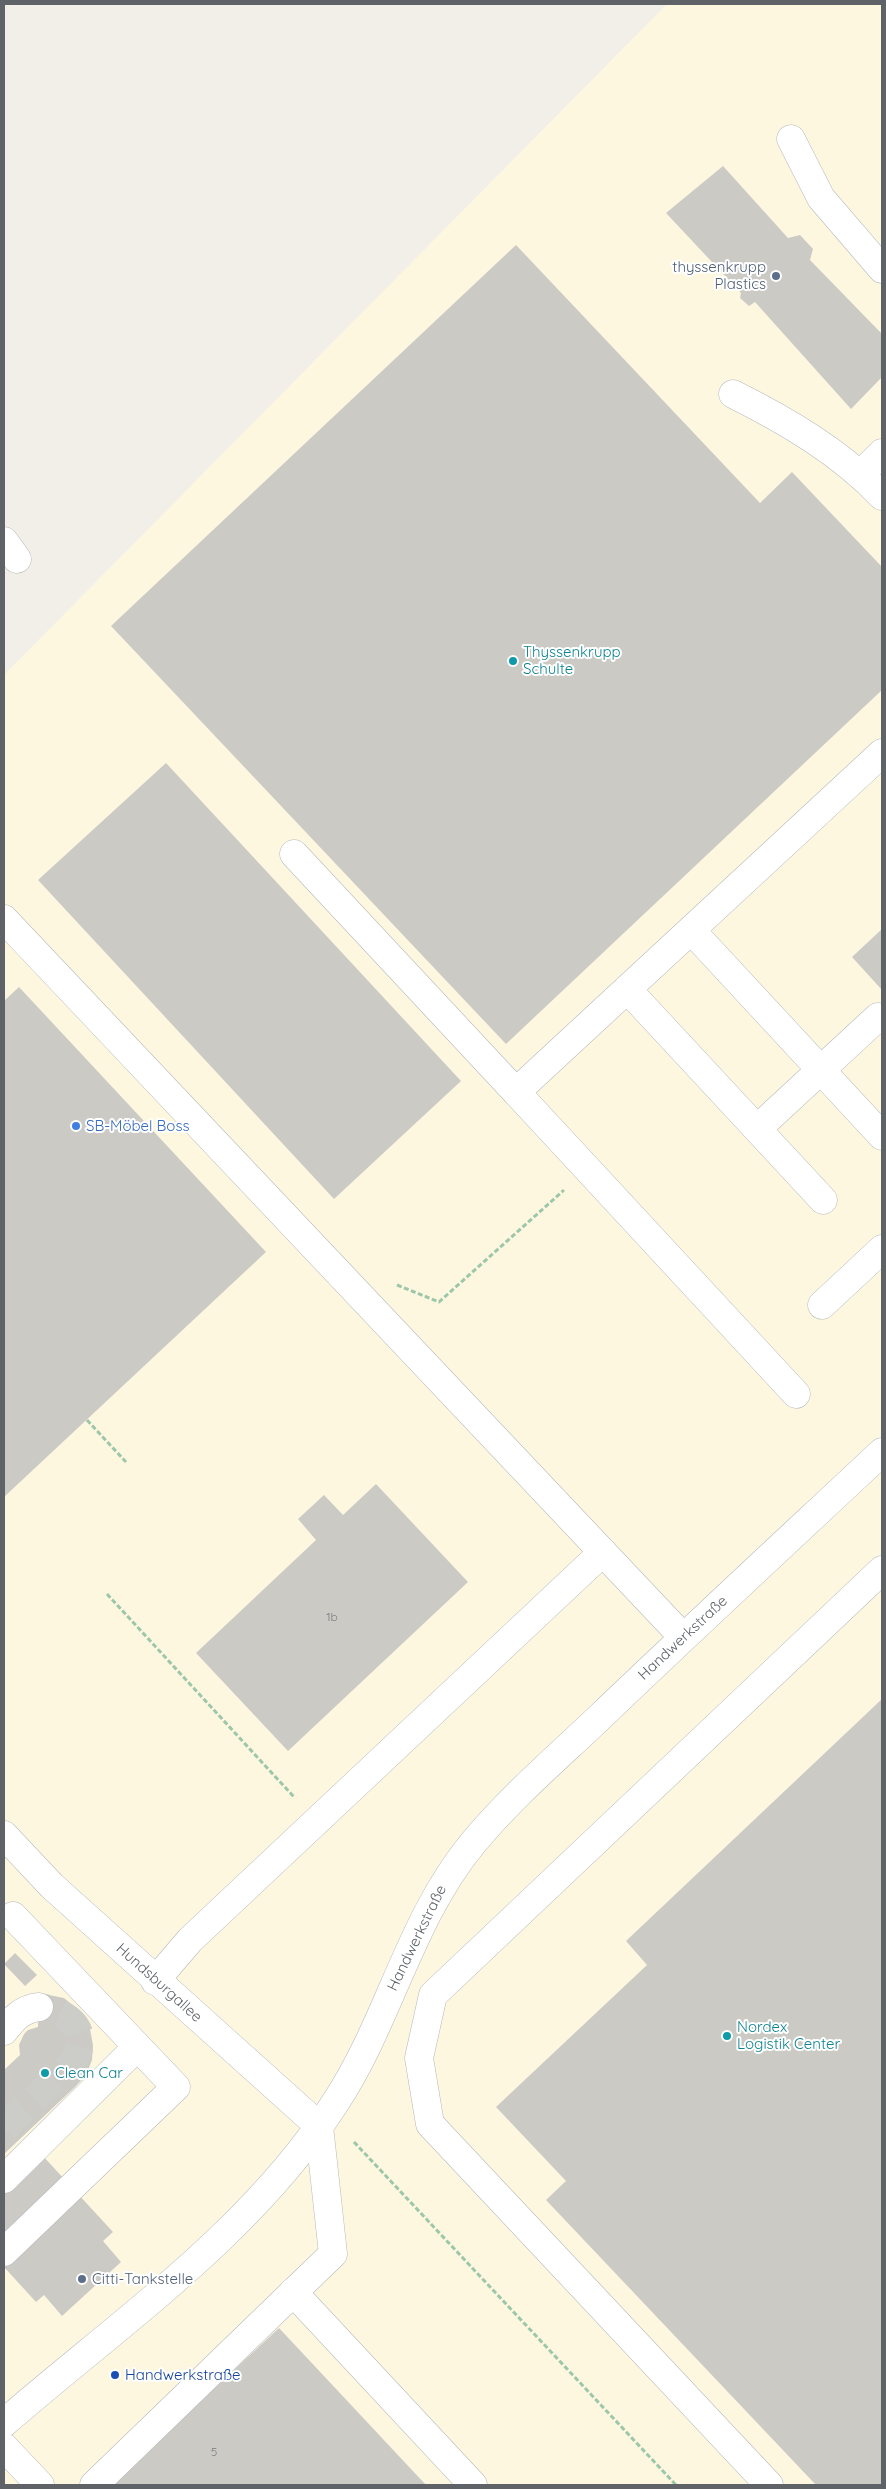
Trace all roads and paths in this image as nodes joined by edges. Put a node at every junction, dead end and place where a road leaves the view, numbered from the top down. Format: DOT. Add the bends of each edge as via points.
graph roads {
  1 [pos="791,139"];
  2 [pos="882,269"];
  3 [pos="733,394"];
  4 [pos="882,453"];
  5 [pos="861,474"];
  6 [pos="882,496"];
  7 [pos="882,752"];
  8 [pos="294,854"];
  9 [pos="4,919"];
  10 [pos="691,930"];
  11 [pos="627,989"];
  12 [pos="878,1017"];
  13 [pos="821,1070"];
  14 [pos="516,1092"];
  15 [pos="757,1129"];
  16 [pos="882,1136"];
  17 [pos="587,1169"];
  18 [pos="823,1200"];
  19 [pos="882,1249"];
  20 [pos="396,1284"];
  21 [pos="822,1305"];
  22 [pos="796,1394"];
  23 [pos="86,1420"];
  24 [pos="882,1452"];
  25 [pos="126,1462"];
  26 [pos="603,1552"];
  27 [pos="882,1570"];
  28 [pos="107,1594"];
  29 [pos="683,1637"];
  30 [pos="317,1821"];
  31 [pos="4,1835"];
  32 [pos="14,1916"];
  33 [pos="155,1981"];
  34 [pos="39,2007"];
  35 [pos="4,2031"];
  36 [pos="137,2046"];
  37 [pos="319,2126"];
  38 [pos="4,2179"];
  39 [pos="4,2252"];
  40 [pos="293,2292"];
  41 [pos="4,2427"];
  42 [pos="40,2485"];
  43 [pos="94,2485"];
  44 [pos="473,2485"];
  45 [pos="676,2485"];
  46 [pos="769,2485"];
  1 -- 2 [label="street" via="821,198"];
  3 -- 5 [label="street" via="786,420"];
  4 -- 5 [label="street"];
  5 -- 6 [label="street"];
  7 -- 10 [label="street"];
  8 -- 14 [label="street"];
  9 -- 26 [label="street"];
  10 -- 11 [label="street"];
  10 -- 13 [label="street"];
  11 -- 14 [label="street"];
  11 -- 15 [label="street"];
  12 -- 13 [label="street"];
  13 -- 15 [label="street"];
  13 -- 16 [label="street"];
  14 -- 17 [label="street"];
  15 -- 18 [label="street"];
  17 -- 20 [label="path" via="439,1302"];
  17 -- 22 [label="street"];
  19 -- 21 [label="street"];
  23 -- 25 [label="path"];
  24 -- 29 [label="street, Handwerkstraße"];
  26 -- 29 [label="street"];
  26 -- 30 [label="street"];
  27 -- 46 [label="street" via="433,1995 419,2058 430,2124"];
  28 -- 30 [label="path"];
  29 -- 37 [label="street, Handwerkstraße" via="503,1811 445,1880 420,1925 358,2065"];
  30 -- 33 [label="street" via="190,1940"];
  31 -- 33 [label="street, Hundsburgallee" via="52,1886"];
  32 -- 36 [label="street"];
  33 -- 37 [label="street, Hundsburgallee"];
  34 -- 35 [label="street" via="27,2009"];
  36 -- 38 [label="street"];
  36 -- 39 [label="street" via="176,2087"];
  37 -- 40 [label="street" via="333,2254"];
  37 -- 41 [label="street, Handwerkstraße" via="284,2172 241,2218"];
  37 -- 45 [label="path" via="353,2141"];
  40 -- 43 [label="street"];
  40 -- 44 [label="street"];
  41 -- 42 [label="street"];
}
